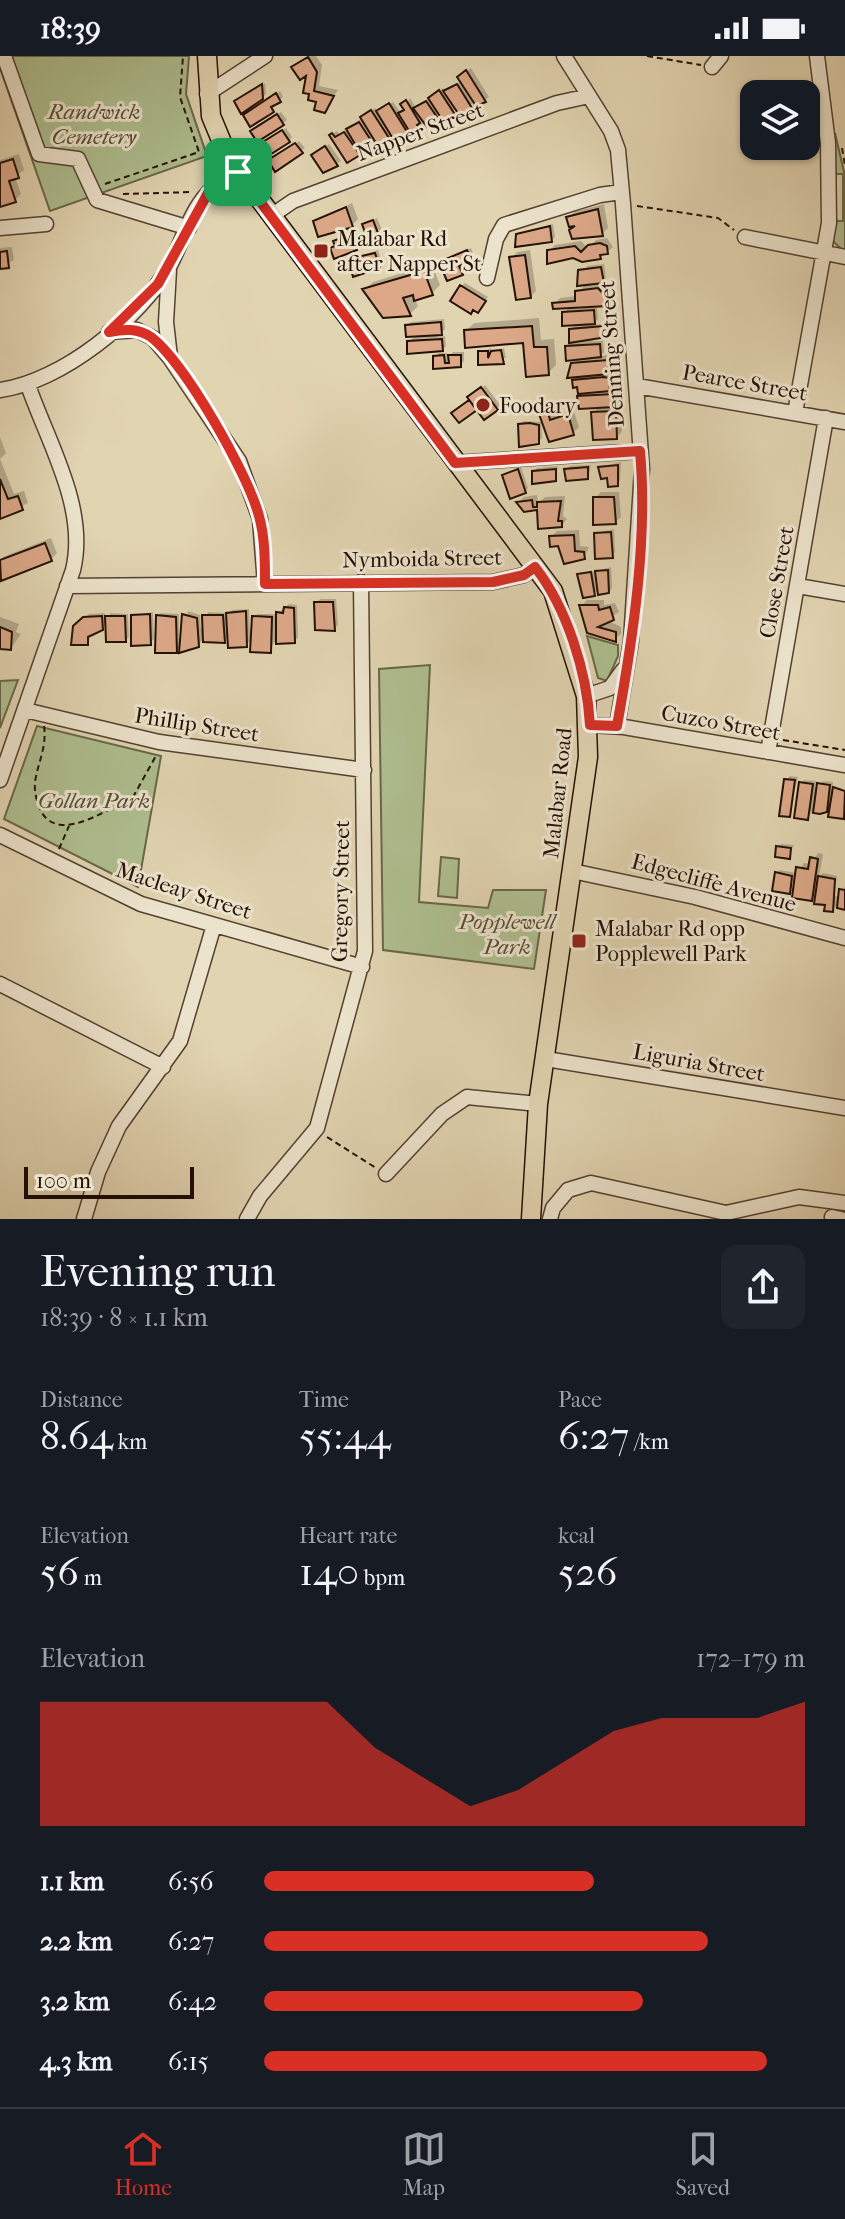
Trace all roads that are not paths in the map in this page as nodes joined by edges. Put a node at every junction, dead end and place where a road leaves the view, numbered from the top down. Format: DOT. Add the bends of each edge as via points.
graph roads {
  1 [pos="4,56"];
  2 [pos="207,56"];
  3 [pos="265,56"];
  4 [pos="564,56"];
  5 [pos="817,56"];
  6 [pos="207,94"];
  7 [pos="589,96"];
  8 [pos="238,172"];
  9 [pos="622,198"];
  10 [pos="271,216"];
  11 [pos="46,224"];
  12 [pos="0,228"];
  13 [pos="189,228"];
  14 [pos="745,237"];
  15 [pos="823,253"];
  16 [pos="845,257"];
  17 [pos="170,265"];
  18 [pos="487,278"];
  19 [pos="109,332"];
  20 [pos="170,358"];
  21 [pos="28,385"];
  22 [pos="637,386"];
  23 [pos="0,390"];
  24 [pos="795,413"];
  25 [pos="826,418"];
  26 [pos="845,422"];
  27 [pos="640,451"];
  28 [pos="455,463"];
  29 [pos="535,567"];
  30 [pos="361,582"];
  31 [pos="265,584"];
  32 [pos="67,586"];
  33 [pos="798,586"];
  34 [pos="845,594"];
  35 [pos="626,663"];
  36 [pos="586,696"];
  37 [pos="25,710"];
  38 [pos="590,725"];
  39 [pos="617,726"];
  40 [pos="770,745"];
  41 [pos="845,765"];
  42 [pos="364,770"];
  43 [pos="0,780"];
  44 [pos="0,835"];
  45 [pos="572,871"];
  46 [pos="214,925"];
  47 [pos="845,938"];
  48 [pos="362,967"];
  49 [pos="0,984"];
  50 [pos="546,1059"];
  51 [pos="163,1067"];
  52 [pos="538,1104"];
  53 [pos="845,1108"];
  54 [pos="386,1174"];
  55 [pos="845,1203"];
  56 [pos="84,1219"];
  57 [pos="247,1219"];
  58 [pos="531,1219"];
  59 [pos="550,1219"];
  1 -- 13 [label="street" via="36,151 78,159 97,200"];
  2 -- 6 [label="main road, Malabar Road"];
  3 -- 6 [label="street"];
  4 -- 7 [label="street, Denning Street"];
  5 -- 15 [label="street" via="830,181"];
  6 -- 8 [label="main road, Malabar Road" via="215,129"];
  7 -- 9 [label="street, Denning Street" via="618,150"];
  7 -- 10 [label="street, Napper Street" via="557,103 293,201"];
  8 -- 10 [label="main road, Malabar Road"];
  8 -- 13 [label="street" via="205,198"];
  9 -- 18 [label="street" via="504,225"];
  9 -- 22 [label="street, Denning Street"];
  10 -- 28 [label="main road, Malabar Road"];
  11 -- 12 [label="street"];
  13 -- 17 [label="street"];
  14 -- 15 [label="street"];
  15 -- 16 [label="street"];
  15 -- 24 [label="street"];
  17 -- 19 [label="street" via="146,299"];
  17 -- 20 [label="street"];
  19 -- 20 [label="street" via="146,334"];
  19 -- 21 [label="street" via="59,370"];
  20 -- 31 [label="street" via="239,461 260,519"];
  21 -- 23 [label="street"];
  21 -- 32 [label="street" via="74,510 77,553"];
  22 -- 24 [label="street, Pearce Street"];
  22 -- 27 [label="street, Denning Street"];
  24 -- 25 [label="street, Pearce Street"];
  25 -- 26 [label="street, Pearce Street"];
  25 -- 33 [label="street, Close Street"];
  27 -- 28 [label="street"];
  27 -- 35 [label="street, Denning Street" via="641,523"];
  28 -- 29 [label="main road, Malabar Road"];
  29 -- 30 [label="street, Nymboida Street" via="493,582"];
  29 -- 36 [label="main road, Malabar Road" via="561,610"];
  30 -- 31 [label="street, Nymboida Street"];
  30 -- 42 [label="street, Gregory Street"];
  31 -- 32 [label="street, Nymboida Street"];
  32 -- 37 [label="street"];
  33 -- 34 [label="street"];
  33 -- 40 [label="street, Close Street"];
  35 -- 36 [label="street" via="610,688"];
  35 -- 39 [label="street, Denning Street"];
  36 -- 38 [label="main road, Malabar Road"];
  37 -- 42 [label="street, Phillip Street" via="159,742"];
  37 -- 43 [label="street"];
  38 -- 39 [label="street, Cuzco Street"];
  38 -- 45 [label="main road, Malabar Road"];
  39 -- 40 [label="street, Cuzco Street"];
  40 -- 41 [label="street, Cuzco Street"];
  42 -- 48 [label="street, Gregory Street"];
  44 -- 46 [label="street, Macleay Street" via="141,904"];
  45 -- 47 [label="street, Edgecliffe Avenue" via="695,897"];
  45 -- 50 [label="main road, Malabar Road"];
  46 -- 48 [label="street, Macleay Street"];
  46 -- 51 [label="street" via="180,1041"];
  48 -- 57 [label="street, Gregory Street" via="317,1128"];
  49 -- 51 [label="street"];
  50 -- 52 [label="main road, Malabar Road"];
  50 -- 53 [label="street, Liguria Street"];
  51 -- 56 [label="street" via="119,1126"];
  52 -- 54 [label="street" via="467,1097 442,1114"];
  52 -- 58 [label="main road, Malabar Road"];
  55 -- 59 [label="street" via="799,1197 726,1213 591,1183 568,1190"];
}
